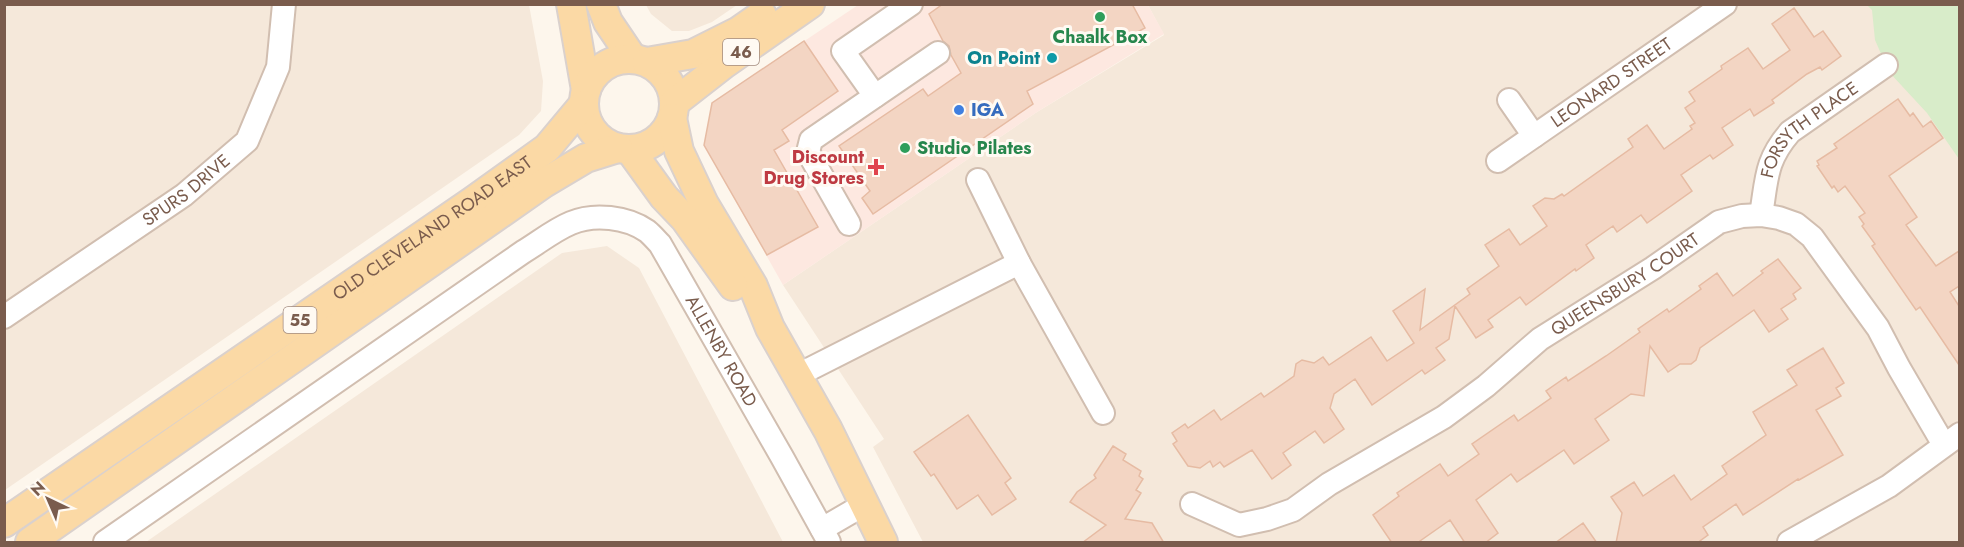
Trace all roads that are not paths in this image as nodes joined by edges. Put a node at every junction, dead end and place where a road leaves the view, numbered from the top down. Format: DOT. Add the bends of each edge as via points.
graph roads {
  1 [pos="284,4"];
  2 [pos="571,4"];
  3 [pos="601,4"];
  4 [pos="778,4"];
  5 [pos="810,4"];
  6 [pos="911,4"];
  7 [pos="1725,4"];
  8 [pos="938,53"];
  9 [pos="640,60"];
  10 [pos="1886,65"];
  11 [pos="875,96"];
  12 [pos="585,97"];
  13 [pos="1509,100"];
  14 [pos="673,111"];
  15 [pos="1534,136"];
  16 [pos="624,149"];
  17 [pos="1498,161"];
  18 [pos="978,180"];
  19 [pos="1761,215"];
  20 [pos="849,224"];
  21 [pos="1019,263"];
  22 [pos="4,317"];
  23 [pos="770,328"];
  24 [pos="796,376"];
  25 [pos="1103,413"];
  26 [pos="1952,440"];
  27 [pos="865,504"];
  28 [pos="1192,504"];
  29 [pos="4,523"];
  30 [pos="1240,534"];
  31 [pos="825,536"];
  32 [pos="30,543"];
  33 [pos="105,543"];
  34 [pos="883,543"];
  35 [pos="1789,543"];
  1 -- 22 [label="street, SPURS DRIVE" via="278,68 247,141 184,195"];
  2 -- 12 [label="main road"];
  3 -- 9 [label="main road" via="608,22"];
  4 -- 9 [label="main road, 46" via="739,31 693,54"];
  5 -- 14 [label="main road, 46" via="724,64"];
  6 -- 11 [label="street" via="843,51"];
  7 -- 15 [label="street, LEONARD STREET"];
  8 -- 11 [label="street"];
  9 -- 12 [label="main road, 46" via="618,60 604,66 593,76"];
  9 -- 14 [label="main road" via="667,78"];
  10 -- 19 [label="street, FORSYTH PLACE" via="1790,132 1778,146 1769,163"];
  11 -- 20 [label="street" via="811,140 808,152"];
  12 -- 16 [label="main road" via="586,119 593,132 604,142"];
  12 -- 29 [label="main road, OLD CLEVELAND ROAD EAST / 55" via="547,148"];
  13 -- 15 [label="street"];
  14 -- 16 [label="main road, 46" via="666,131 656,141"];
  14 -- 23 [label="main road" via="679,152 704,204 753,286"];
  15 -- 17 [label="street, LEONARD STREET"];
  16 -- 23 [label="main road" via="686,219 740,296"];
  16 -- 32 [label="main road, OLD CLEVELAND ROAD EAST / 55" via="586,158 544,183"];
  18 -- 21 [label="street"];
  19 -- 26 [label="street, QUEENSBURY COURT" via="1796,224 1812,237 1878,327 1899,368"];
  19 -- 30 [label="street, QUEENSBURY COURT" via="1719,222 1540,339 1444,417 1329,483 1293,510"];
  21 -- 24 [label="street"];
  21 -- 25 [label="street"];
  23 -- 24 [label="main road"];
  24 -- 27 [label="main road"];
  26 -- 35 [label="street" via="1889,486"];
  27 -- 31 [label="street, ALLENBY ROAD"];
  27 -- 34 [label="main road"];
  28 -- 30 [label="street, QUEENSBURY COURT"];
  31 -- 33 [label="street, ALLENBY ROAD" via="660,244 647,231 623,220 586,218 570,223 523,252"];
}
